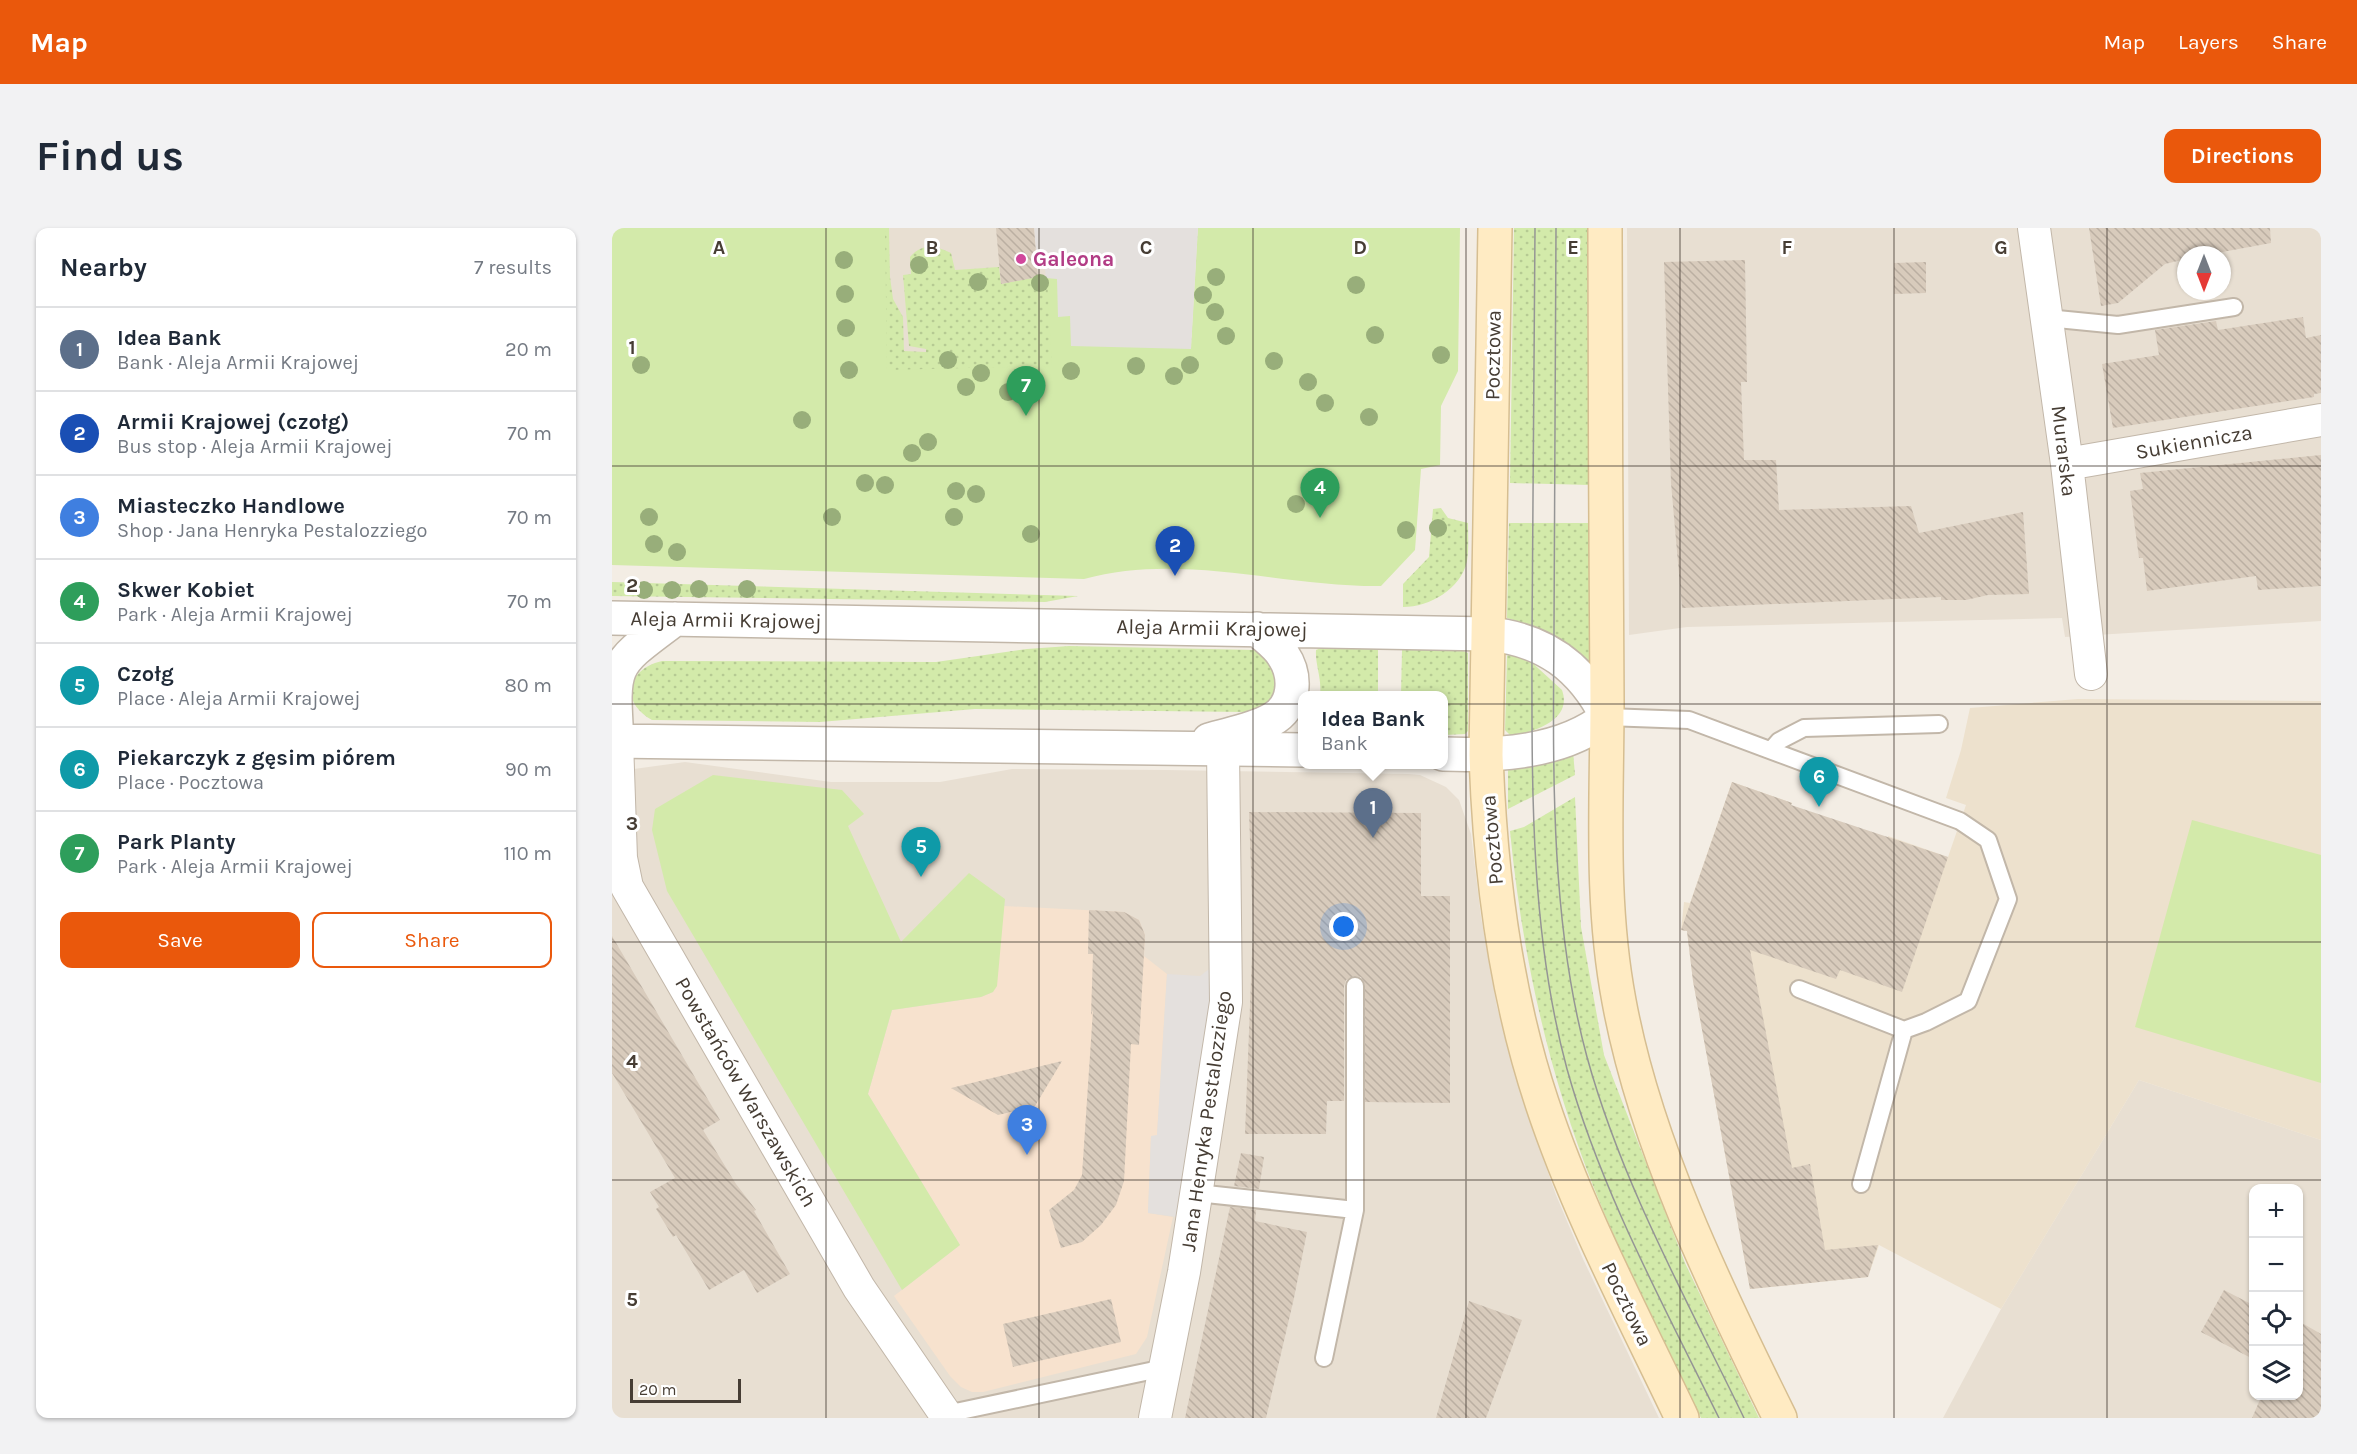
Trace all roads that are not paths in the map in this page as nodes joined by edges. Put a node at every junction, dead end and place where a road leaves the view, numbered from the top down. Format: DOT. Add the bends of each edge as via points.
graph roads {
  1 [pos="1495,228"];
  2 [pos="1605,228"];
  3 [pos="2034,228"];
  4 [pos="2234,307"];
  5 [pos="2047,318"];
  6 [pos="2321,420"];
  7 [pos="2067,464"];
  8 [pos="612,618"];
  9 [pos="675,619"];
  10 [pos="1257,629"];
  11 [pos="1488,634"];
  12 [pos="2091,674"];
  13 [pos="1607,717"];
  14 [pos="1939,724"];
  15 [pos="614,741"];
  16 [pos="1185,749"];
  17 [pos="1223,749"];
  18 [pos="1772,749"];
  19 [pos="1298,750"];
  20 [pos="1448,754"];
  21 [pos="1486,755"];
  22 [pos="617,857"];
  23 [pos="1355,986"];
  24 [pos="1799,989"];
  25 [pos="1904,1030"];
  26 [pos="1861,1184"];
  27 [pos="1197,1193"];
  28 [pos="1355,1210"];
  29 [pos="1324,1358"];
  30 [pos="1164,1368"];
  31 [pos="947,1416"];
  32 [pos="1155,1418"];
  33 [pos="1682,1418"];
  34 [pos="1780,1418"];
  1 -- 11 [label="main road, Pocztowa"];
  2 -- 13 [label="main road"];
  3 -- 5 [label="street, Murarska"];
  4 -- 5 [label="lane" via="2118,325"];
  5 -- 7 [label="street, Murarska"];
  6 -- 7 [label="street, Sukiennicza"];
  7 -- 12 [label="street, Murarska"];
  8 -- 9 [label="street, Aleja Armii Krajowej"];
  9 -- 10 [label="street, Aleja Armii Krajowej"];
  9 -- 15 [label="street" via="636,647 619,666 614,688"];
  10 -- 11 [label="street, Aleja Armii Krajowej"];
  10 -- 16 [label="street" via="1288,664 1293,686 1289,701 1272,720"];
  11 -- 13 [label="street, Aleja Armii Krajowej" via="1532,642 1554,655 1594,691"];
  11 -- 21 [label="main road, Pocztowa"];
  13 -- 18 [label="lane" via="1689,720"];
  13 -- 21 [label="street" via="1593,728 1554,743"];
  13 -- 34 [label="main road" via="1606,901 1619,1003 1631,1052 1652,1123 1700,1248"];
  14 -- 18 [label="lane" via="1804,728"];
  15 -- 16 [label="street"];
  15 -- 22 [label="street, Powstańców Warszawskich"];
  16 -- 17 [label="street"];
  17 -- 19 [label="street"];
  17 -- 27 [label="street, Jana Henryka Pestalozziego" via="1226,1002"];
  18 -- 25 [label="lane" via="1960,821 1988,840 2008,899 1968,1001"];
  20 -- 21 [label="street"];
  21 -- 33 [label="main road, Pocztowa" via="1488,814 1503,939 1542,1102 1592,1228"];
  22 -- 31 [label="street, Powstańców Warszawskich" via="631,895 859,1288"];
  23 -- 28 [label="lane"];
  24 -- 25 [label="lane"];
  25 -- 26 [label="lane"];
  27 -- 28 [label="lane"];
  27 -- 30 [label="street, Jana Henryka Pestalozziego"];
  28 -- 29 [label="lane"];
  30 -- 31 [label="lane"];
  30 -- 32 [label="street, Jana Henryka Pestalozziego"];
}
